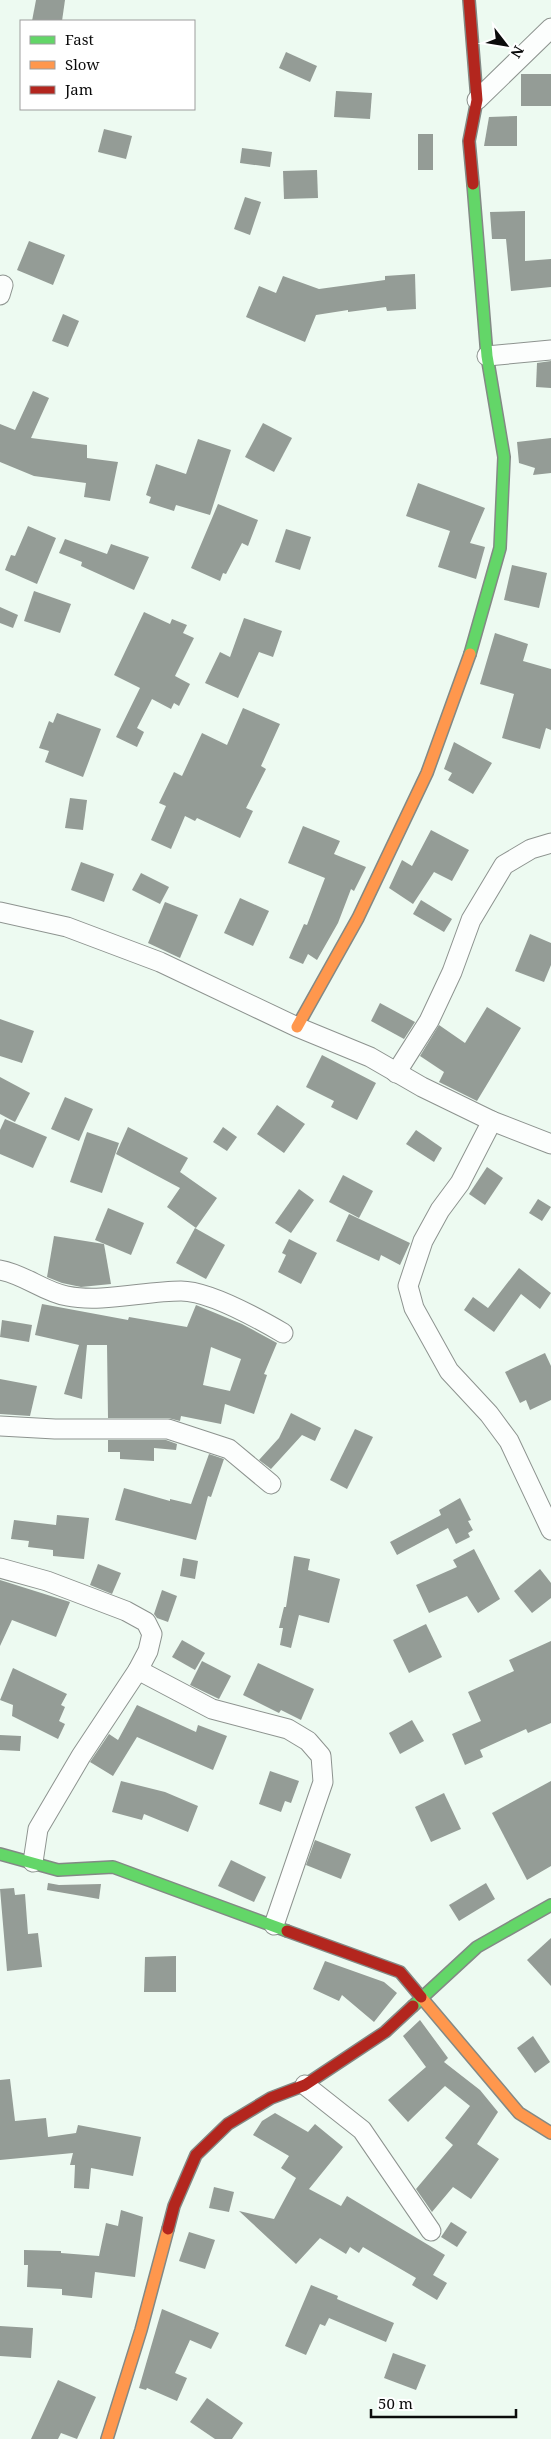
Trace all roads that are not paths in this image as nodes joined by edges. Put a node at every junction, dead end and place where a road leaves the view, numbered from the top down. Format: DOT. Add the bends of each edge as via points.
graph roads {
  1 [pos="469,0"];
  2 [pos="551,28"];
  3 [pos="477,100"];
  4 [pos="551,350"];
  5 [pos="487,356"];
  6 [pos="551,843"];
  7 [pos="0,912"];
  8 [pos="297,1027"];
  9 [pos="396,1073"];
  10 [pos="492,1121"];
  11 [pos="551,1144"];
  12 [pos="0,1270"];
  13 [pos="283,1333"];
  14 [pos="0,1426"];
  15 [pos="271,1484"];
  16 [pos="551,1530"];
  17 [pos="0,1568"];
  18 [pos="138,1670"];
  19 [pos="0,1854"];
  20 [pos="33,1862"];
  21 [pos="551,1905"];
  22 [pos="274,1925"];
  23 [pos="422,1999"];
  24 [pos="305,2085"];
  25 [pos="551,2133"];
  26 [pos="431,2231"];
  27 [pos="107,2439"];
  1 -- 3 [label="street"];
  2 -- 3 [label="street"];
  3 -- 5 [label="street" via="470,141"];
  4 -- 5 [label="street"];
  5 -- 8 [label="street" via="504,457 500,548 471,651 427,773 358,918"];
  6 -- 9 [label="street" via="531,849 504,865 471,920 429,1021"];
  7 -- 8 [label="street" via="67,927 160,962"];
  8 -- 9 [label="street" via="370,1058"];
  9 -- 10 [label="street"];
  10 -- 11 [label="street"];
  10 -- 16 [label="street" via="460,1183 423,1241 408,1286 414,1308 449,1371 509,1441"];
  12 -- 13 [label="street" via="67,1296 184,1291 208,1297"];
  14 -- 15 [label="street" via="168,1429 229,1449"];
  17 -- 18 [label="street" via="47,1581 126,1611 146,1622 152,1634"];
  18 -- 20 [label="street" via="38,1829"];
  18 -- 22 [label="street" via="212,1709 288,1729 308,1741 321,1756 323,1782"];
  19 -- 20 [label="street"];
  20 -- 22 [label="street" via="58,1870 113,1867"];
  21 -- 23 [label="street" via="477,1947"];
  22 -- 23 [label="street" via="400,1972"];
  23 -- 24 [label="street" via="385,2032"];
  23 -- 25 [label="street" via="519,2113"];
  24 -- 26 [label="street" via="362,2130"];
  24 -- 27 [label="street" via="271,2098 228,2124 196,2155 174,2206 141,2330"];
}
